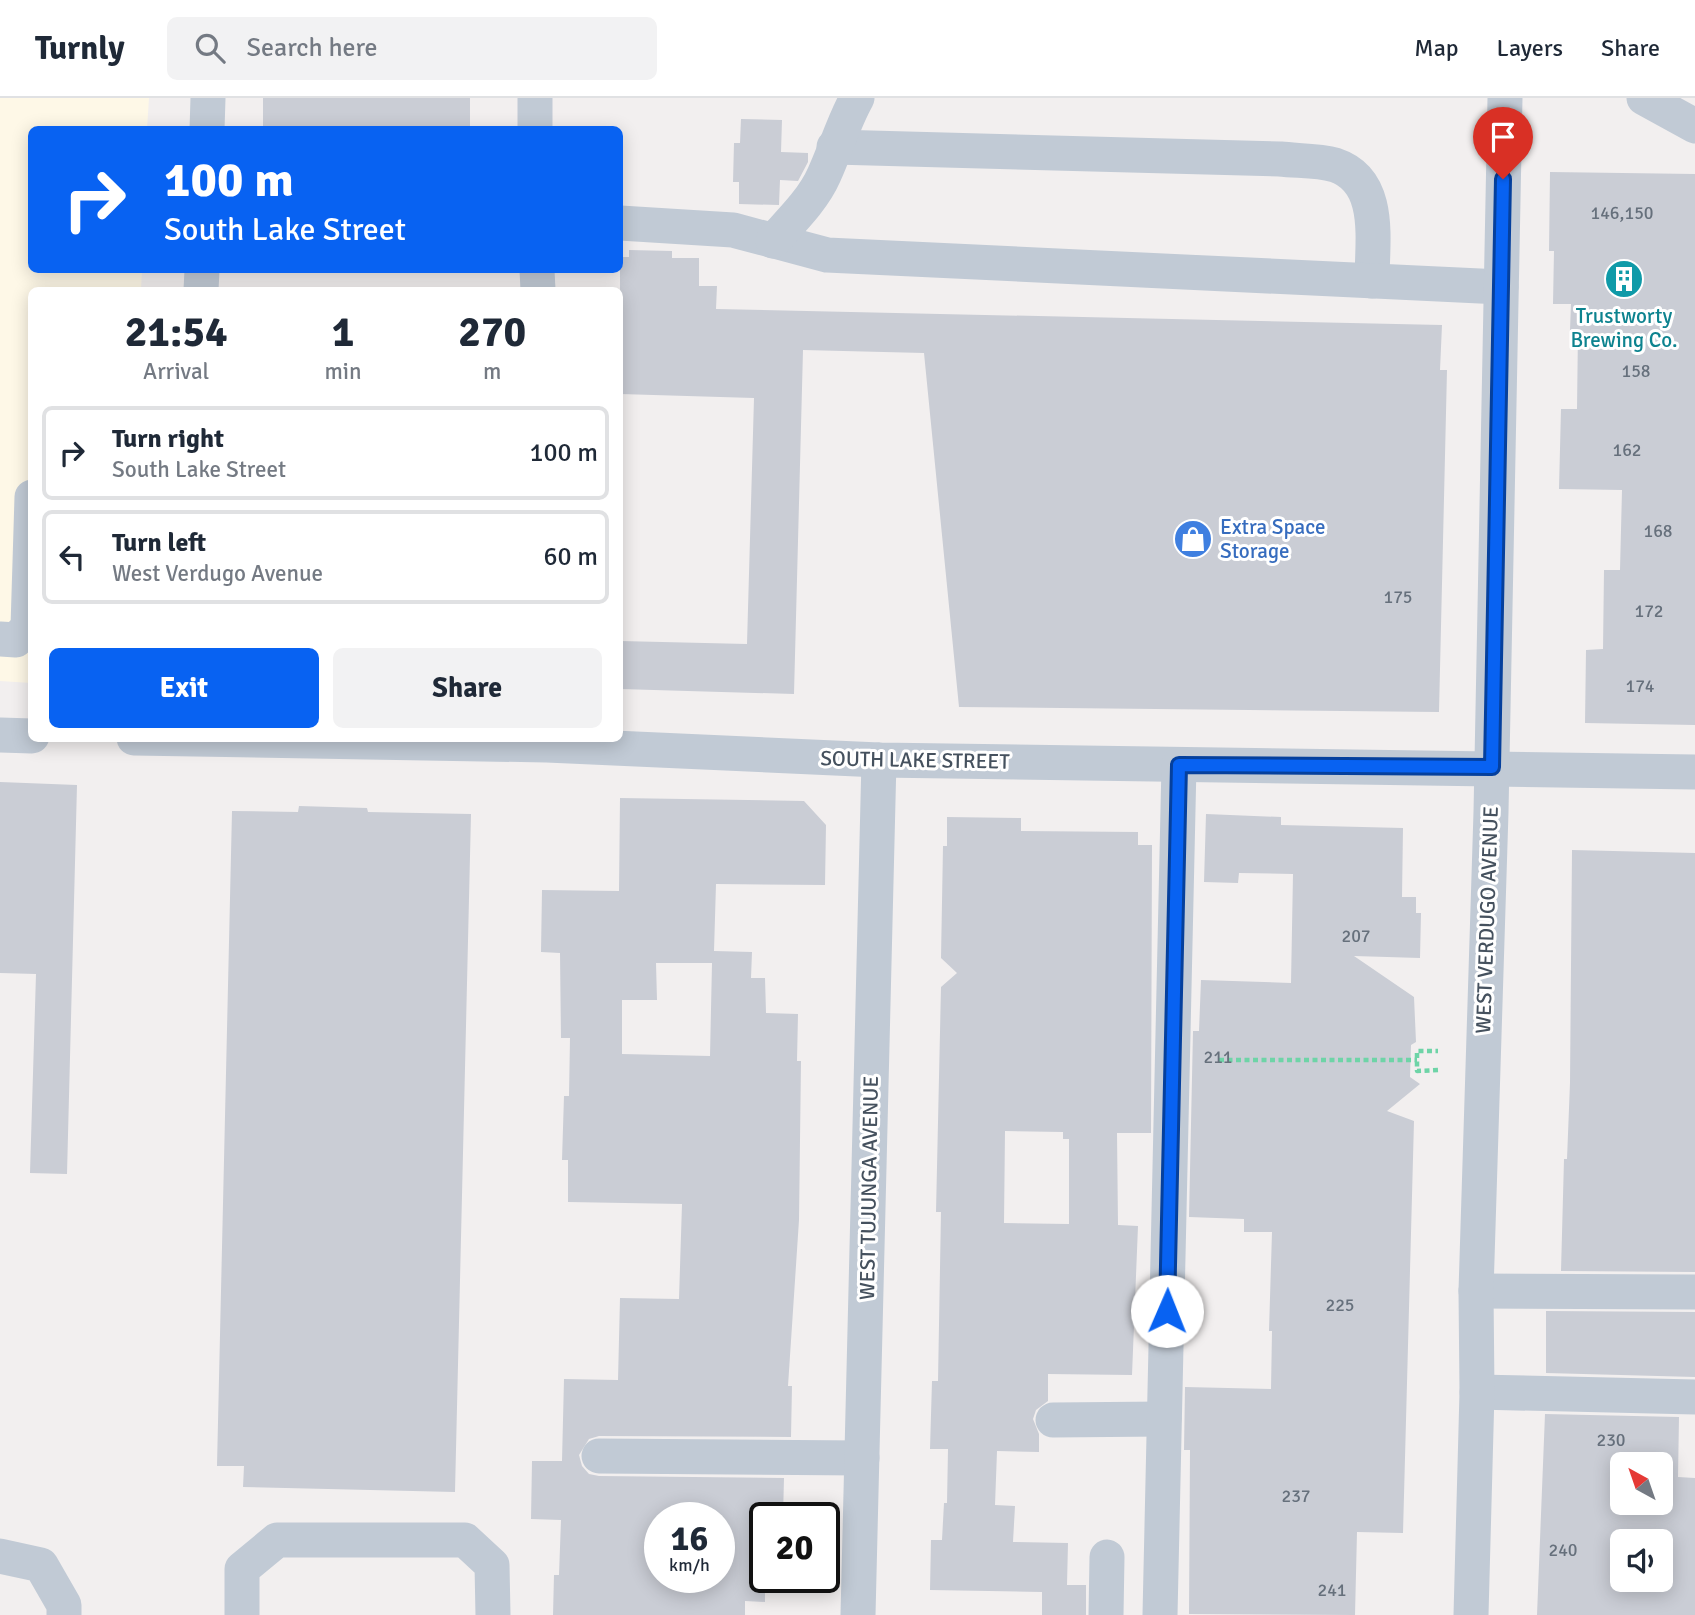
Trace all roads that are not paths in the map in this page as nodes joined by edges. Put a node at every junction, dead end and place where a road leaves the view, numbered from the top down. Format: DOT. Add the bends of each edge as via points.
graph roads {
  1 [pos="208,98"];
  2 [pos="535,98"];
  3 [pos="857,98"];
  4 [pos="1505,98"];
  5 [pos="1644,98"];
  6 [pos="207,126"];
  7 [pos="535,126"];
  8 [pos="1695,126"];
  9 [pos="834,147"];
  10 [pos="623,223"];
  11 [pos="772,241"];
  12 [pos="1372,281"];
  13 [pos="1501,287"];
  14 [pos="28,601"];
  15 [pos="0,639"];
  16 [pos="0,735"];
  17 [pos="28,736"];
  18 [pos="547,742"];
  19 [pos="879,760"];
  20 [pos="1179,765"];
  21 [pos="1492,767"];
  22 [pos="1695,772"];
  23 [pos="1476,1291"];
  24 [pos="1695,1292"];
  25 [pos="1477,1392"];
  26 [pos="1695,1397"];
  27 [pos="1164,1419"];
  28 [pos="1053,1420"];
  29 [pos="599,1456"];
  30 [pos="862,1458"];
  31 [pos="0,1556"];
  32 [pos="1107,1556"];
  33 [pos="64,1615"];
  34 [pos="242,1615"];
  35 [pos="493,1615"];
  36 [pos="858,1615"];
  37 [pos="1106,1615"];
  38 [pos="1160,1615"];
  39 [pos="1471,1615"];
  1 -- 6 [label="street"];
  2 -- 7 [label="street"];
  3 -- 9 [label="street"];
  4 -- 13 [label="street, WEST VERDUGO AVENUE"];
  5 -- 8 [label="street"];
  9 -- 11 [label="street" via="823,177"];
  9 -- 12 [label="street" via="1332,164 1348,170 1372,204"];
  10 -- 11 [label="street" via="733,230"];
  11 -- 12 [label="street" via="827,255"];
  12 -- 13 [label="street"];
  13 -- 21 [label="street, WEST VERDUGO AVENUE"];
  14 -- 15 [label="street" via="27,627 16,640"];
  16 -- 17 [label="street"];
  18 -- 19 [label="street, SOUTH LAKE STREET"];
  19 -- 20 [label="street, SOUTH LAKE STREET"];
  19 -- 30 [label="street, WEST TUJUNGA AVENUE"];
  20 -- 21 [label="street, SOUTH LAKE STREET"];
  20 -- 27 [label="street"];
  21 -- 22 [label="street, SOUTH LAKE STREET"];
  21 -- 23 [label="street, WEST VERDUGO AVENUE"];
  23 -- 24 [label="street"];
  23 -- 25 [label="street, WEST VERDUGO AVENUE"];
  25 -- 26 [label="street"];
  25 -- 39 [label="street, WEST VERDUGO AVENUE"];
  27 -- 28 [label="street"];
  27 -- 38 [label="street"];
  29 -- 30 [label="street"];
  30 -- 36 [label="street, WEST TUJUNGA AVENUE"];
  31 -- 33 [label="street" via="41,1565 64,1605"];
  32 -- 37 [label="street"];
  34 -- 35 [label="street" via="242,1569 276,1540 465,1540 492,1565"];
}
